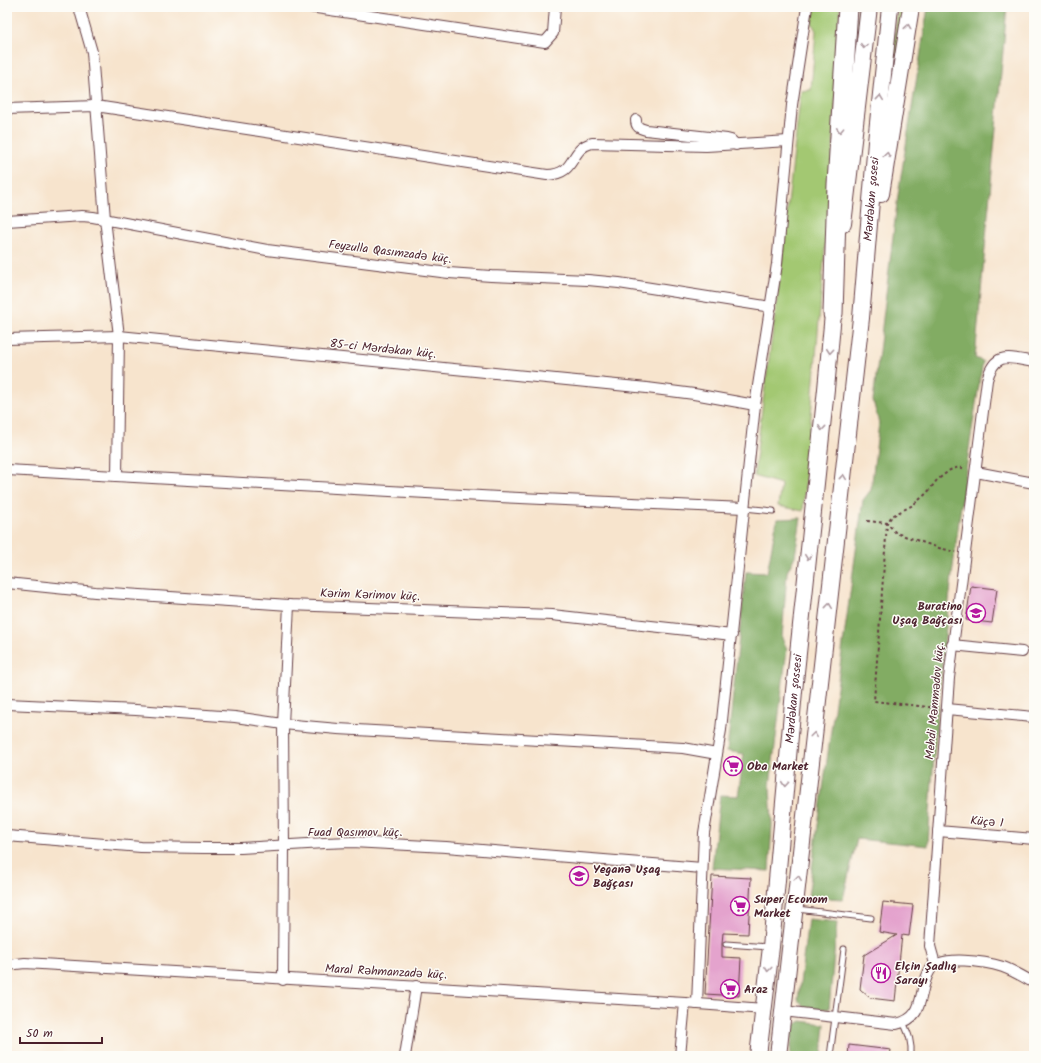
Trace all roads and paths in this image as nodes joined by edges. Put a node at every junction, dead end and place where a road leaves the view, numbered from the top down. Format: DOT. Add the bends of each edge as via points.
graph roads {
  1 [pos="79,7"];
  2 [pos="310,7"];
  3 [pos="556,7"];
  4 [pos="807,7"];
  5 [pos="848,7"];
  6 [pos="869,7"];
  7 [pos="890,7"];
  8 [pos="911,7"];
  9 [pos="96,106"];
  10 [pos="7,109"];
  11 [pos="636,120"];
  12 [pos="788,141"];
  13 [pos="736,145"];
  14 [pos="105,219"];
  15 [pos="7,221"];
  16 [pos="771,307"];
  17 [pos="833,314"];
  18 [pos="861,318"];
  19 [pos="119,336"];
  20 [pos="7,339"];
  21 [pos="1034,362"];
  22 [pos="826,389"];
  23 [pos="853,392"];
  24 [pos="755,405"];
  25 [pos="7,470"];
  26 [pos="976,472"];
  27 [pos="117,476"];
  28 [pos="1034,483"];
  29 [pos="744,508"];
  30 [pos="773,511"];
  31 [pos="867,521"];
  32 [pos="887,524"];
  33 [pos="964,554"];
  34 [pos="7,583"];
  35 [pos="289,605"];
  36 [pos="732,635"];
  37 [pos="952,646"];
  38 [pos="1022,652"];
  39 [pos="7,704"];
  40 [pos="946,709"];
  41 [pos="1034,717"];
  42 [pos="283,724"];
  43 [pos="718,754"];
  44 [pos="938,831"];
  45 [pos="7,836"];
  46 [pos="1034,839"];
  47 [pos="284,846"];
  48 [pos="702,868"];
  49 [pos="794,909"];
  50 [pos="871,918"];
  51 [pos="726,944"];
  52 [pos="771,947"];
  53 [pos="844,949"];
  54 [pos="935,964"];
  55 [pos="7,965"];
  56 [pos="283,980"];
  57 [pos="1034,983"];
  58 [pos="416,986"];
  59 [pos="686,1003"];
  60 [pos="697,1004"];
  61 [pos="764,1009"];
  62 [pos="783,1011"];
  63 [pos="834,1017"];
  64 [pos="903,1022"];
  65 [pos="405,1056"];
  66 [pos="680,1056"];
  67 [pos="758,1056"];
  68 [pos="778,1056"];
  69 [pos="830,1056"];
  70 [pos="911,1056"];
  1 -- 9 [label="street" via="92,52"];
  2 -- 3 [label="street" via="545,42 553,33"];
  4 -- 12 [label="street"];
  5 -- 17 [label="highway, one-way" via="837,184"];
  6 -- 17 [label="main road, Mərdəkan şosesi, one-way"];
  18 -- 7 [label="main road, Mərdəkan şosesi, one-way"];
  18 -- 8 [label="main road, one-way"];
  9 -- 10 [label="street"];
  9 -- 13 [label="street" via="547,175 564,172 579,150 592,143"];
  9 -- 14 [label="street"];
  11 -- 13 [label="street" via="636,125 646,130 727,138"];
  12 -- 13 [label="street"];
  12 -- 16 [label="street"];
  14 -- 15 [label="street, Feyzulla Qasımzadə küç." via="82,216"];
  14 -- 16 [label="street, Feyzulla Qasımzadə küç." via="267,250 463,274 618,283"];
  14 -- 19 [label="street"];
  16 -- 24 [label="street"];
  17 -- 22 [label="main road, Mərdəkan şosesi, one-way"];
  18 -- 23 [label="main road, Mərdəkan şosesi"];
  19 -- 20 [label="street, 85-ci Mərdəkan küç."];
  19 -- 24 [label="street, 85-ci Mərdəkan küç." via="646,388"];
  19 -- 27 [label="street"];
  21 -- 26 [label="street, Mehdi Məmmədov küç." via="1001,359 990,369"];
  22 -- 52 [label="main road, Mərdəkan şossesi, one-way" via="793,699"];
  49 -- 23 [label="main road, Mərdəkan şossesi, one-way"];
  24 -- 29 [label="street"];
  25 -- 27 [label="street"];
  26 -- 28 [label="street"];
  26 -- 32 [label="path" via="959,467 950,470 913,505 892,516"];
  26 -- 33 [label="street, Mehdi Məmmədov küç."];
  27 -- 29 [label="street"];
  29 -- 30 [label="lane"];
  29 -- 36 [label="street"];
  31 -- 32 [label="path"];
  32 -- 33 [label="path" via="896,533"];
  32 -- 40 [label="path" via="874,701"];
  33 -- 37 [label="street, Mehdi Məmmədov küç."];
  34 -- 35 [label="street, Kərim Kərimov küç." via="95,592"];
  35 -- 36 [label="street, Kərim Kərimov küç." via="552,615"];
  35 -- 42 [label="street"];
  36 -- 43 [label="street"];
  37 -- 38 [label="street"];
  37 -- 40 [label="street, Mehdi Məmmədov küç."];
  39 -- 42 [label="street" via="235,716"];
  40 -- 41 [label="street"];
  40 -- 44 [label="street, Mehdi Məmmədov küç."];
  42 -- 43 [label="street" via="683,748"];
  42 -- 47 [label="street"];
  43 -- 48 [label="street" via="705,826"];
  44 -- 46 [label="street, Küçə 1"];
  44 -- 54 [label="street, Mehdi Məmmədov küç." via="930,946"];
  45 -- 47 [label="street, Fuad Qasımov küç." via="141,847"];
  47 -- 48 [label="street, Fuad Qasımov küç." via="352,842"];
  47 -- 56 [label="street"];
  48 -- 60 [label="street"];
  49 -- 50 [label="lane"];
  49 -- 62 [label="main road, Mərdəkan şossesi"];
  51 -- 52 [label="lane"];
  52 -- 61 [label="main road, Mərdəkan şossesi, one-way"];
  53 -- 63 [label="lane"];
  54 -- 57 [label="street" via="951,960 993,965"];
  54 -- 64 [label="street" via="926,978 917,1010"];
  55 -- 56 [label="street, Maral Rəhmanzadə küç."];
  56 -- 58 [label="street, Maral Rəhmanzadə küç."];
  58 -- 59 [label="street, Maral Rəhmanzadə küç."];
  58 -- 65 [label="street"];
  59 -- 60 [label="street, Maral Rəhmanzadə küç."];
  59 -- 66 [label="street"];
  60 -- 61 [label="street, Maral Rəhmanzadə küç."];
  61 -- 67 [label="main road, Mərdəkan şossesi"];
  62 -- 63 [label="street"];
  62 -- 68 [label="main road, Mərdəkan şossesi"];
  63 -- 64 [label="street" via="896,1024"];
  63 -- 69 [label="lane"];
  64 -- 70 [label="lane" via="912,1044"];
}
